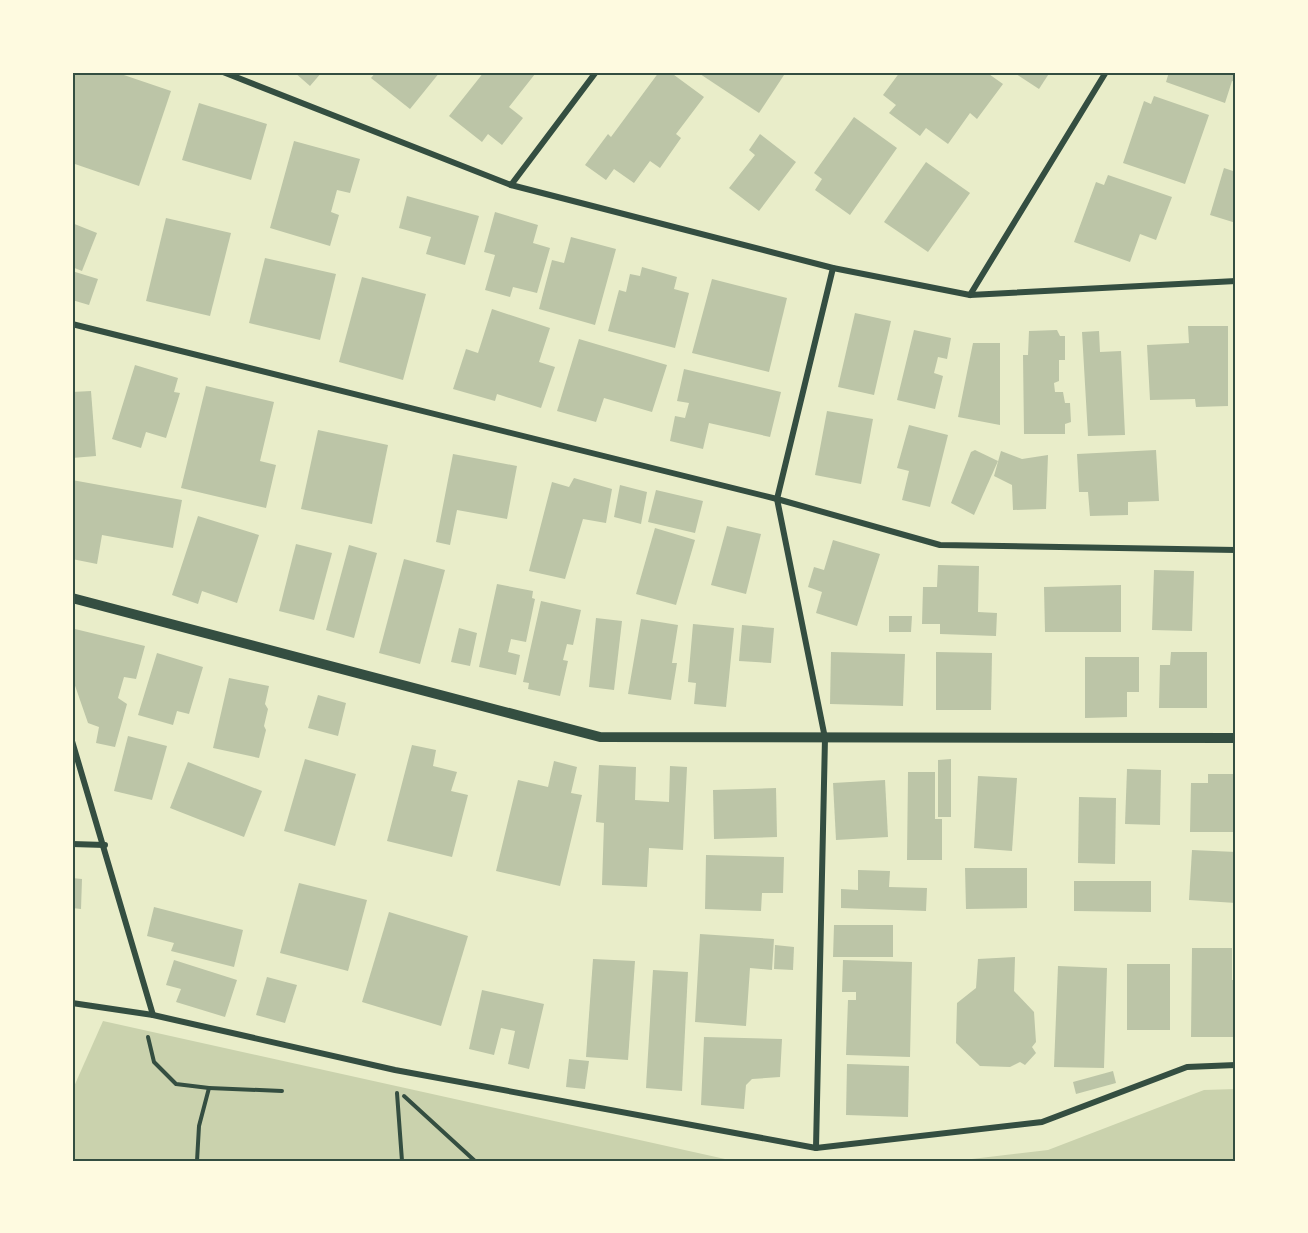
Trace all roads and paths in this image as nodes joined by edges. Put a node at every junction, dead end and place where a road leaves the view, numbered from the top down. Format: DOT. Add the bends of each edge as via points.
graph roads {
  1 [pos="223,72"];
  2 [pos="596,72"];
  3 [pos="1106,72"];
  4 [pos="511,185"];
  5 [pos="833,268"];
  6 [pos="1236,281"];
  7 [pos="970,295"];
  8 [pos="72,324"];
  9 [pos="777,499"];
  10 [pos="1236,550"];
  11 [pos="72,598"];
  12 [pos="825,738"];
  13 [pos="1236,738"];
  14 [pos="72,741"];
  15 [pos="72,844"];
  16 [pos="105,844"];
  17 [pos="72,1003"];
  18 [pos="153,1015"];
  19 [pos="1236,1065"];
  20 [pos="209,1088"];
  21 [pos="282,1091"];
  22 [pos="816,1148"];
  23 [pos="197,1161"];
  24 [pos="402,1161"];
  25 [pos="475,1161"];
  1 -- 4 [label="street"];
  2 -- 4 [label="street"];
  3 -- 7 [label="street"];
  4 -- 5 [label="street"];
  5 -- 7 [label="street"];
  5 -- 9 [label="street"];
  6 -- 7 [label="street"];
  8 -- 9 [label="street"];
  9 -- 10 [label="street" via="940,544"];
  9 -- 12 [label="street"];
  11 -- 12 [label="street" via="600,737"];
  12 -- 13 [label="street"];
  12 -- 22 [label="street"];
  14 -- 16 [label="street"];
  15 -- 16 [label="street"];
  16 -- 18 [label="street"];
  17 -- 18 [label="street"];
  18 -- 20 [label="path" via="147,1040 154,1062 176,1084"];
  18 -- 22 [label="street" via="395,1070"];
  19 -- 22 [label="street" via="1187,1066 1042,1122"];
  20 -- 21 [label="path"];
  20 -- 23 [label="path" via="199,1126"];
  24 -- 25 [label="path" via="397,1089"];
}
